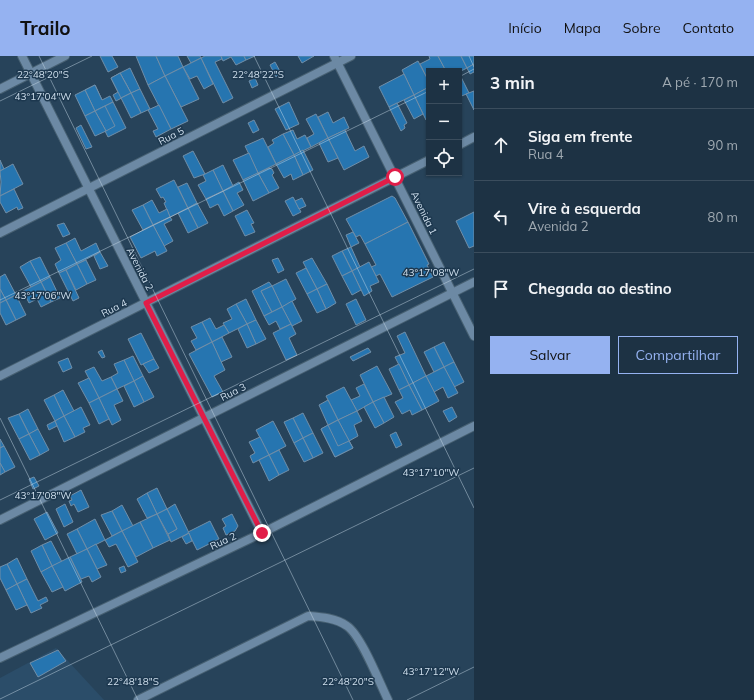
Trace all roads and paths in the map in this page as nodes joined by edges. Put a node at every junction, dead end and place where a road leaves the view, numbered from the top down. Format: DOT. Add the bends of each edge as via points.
graph roads {
  1 [pos="22,56"];
  2 [pos="65,56"];
  3 [pos="351,56"];
  4 [pos="336,59"];
  5 [pos="30,74"];
  6 [pos="0,89"];
  7 [pos="474,138"];
  8 [pos="462,144"];
  9 [pos="426,162"];
  10 [pos="395,177"];
  11 [pos="88,188"];
  12 [pos="0,233"];
  13 [pos="474,282"];
  14 [pos="452,292"];
  15 [pos="146,303"];
  16 [pos="474,336"];
  17 [pos="0,376"];
  18 [pos="204,417"];
  19 [pos="474,426"];
  20 [pos="0,520"];
  21 [pos="262,533"];
  22 [pos="0,658"];
  23 [pos="138,700"];
  24 [pos="388,700"];
  1 -- 5 [label="street, Avenida 2"];
  2 -- 5 [label="street"];
  3 -- 4 [label="street, Rua 5"];
  4 -- 10 [label="street, Avenida 1"];
  4 -- 11 [label="street, Rua 5"];
  5 -- 6 [label="street"];
  5 -- 11 [label="street, Avenida 2"];
  7 -- 8 [label="street"];
  9 -- 10 [label="street, Rua 4"];
  10 -- 14 [label="street, Avenida 1"];
  10 -- 15 [label="street, Rua 4"];
  11 -- 12 [label="street, Rua 5"];
  11 -- 15 [label="street, Avenida 2"];
  13 -- 14 [label="street, Rua 3"];
  14 -- 16 [label="street, Avenida 1"];
  14 -- 18 [label="street, Rua 3"];
  15 -- 17 [label="street, Rua 4"];
  15 -- 18 [label="street, Avenida 2"];
  18 -- 20 [label="street, Rua 3"];
  18 -- 21 [label="street, Avenida 2"];
  19 -- 21 [label="street, Rua 2"];
  21 -- 22 [label="street, Rua 2"];
  23 -- 24 [label="street" via="308,616 328,618 348,626 361,643"];
}
